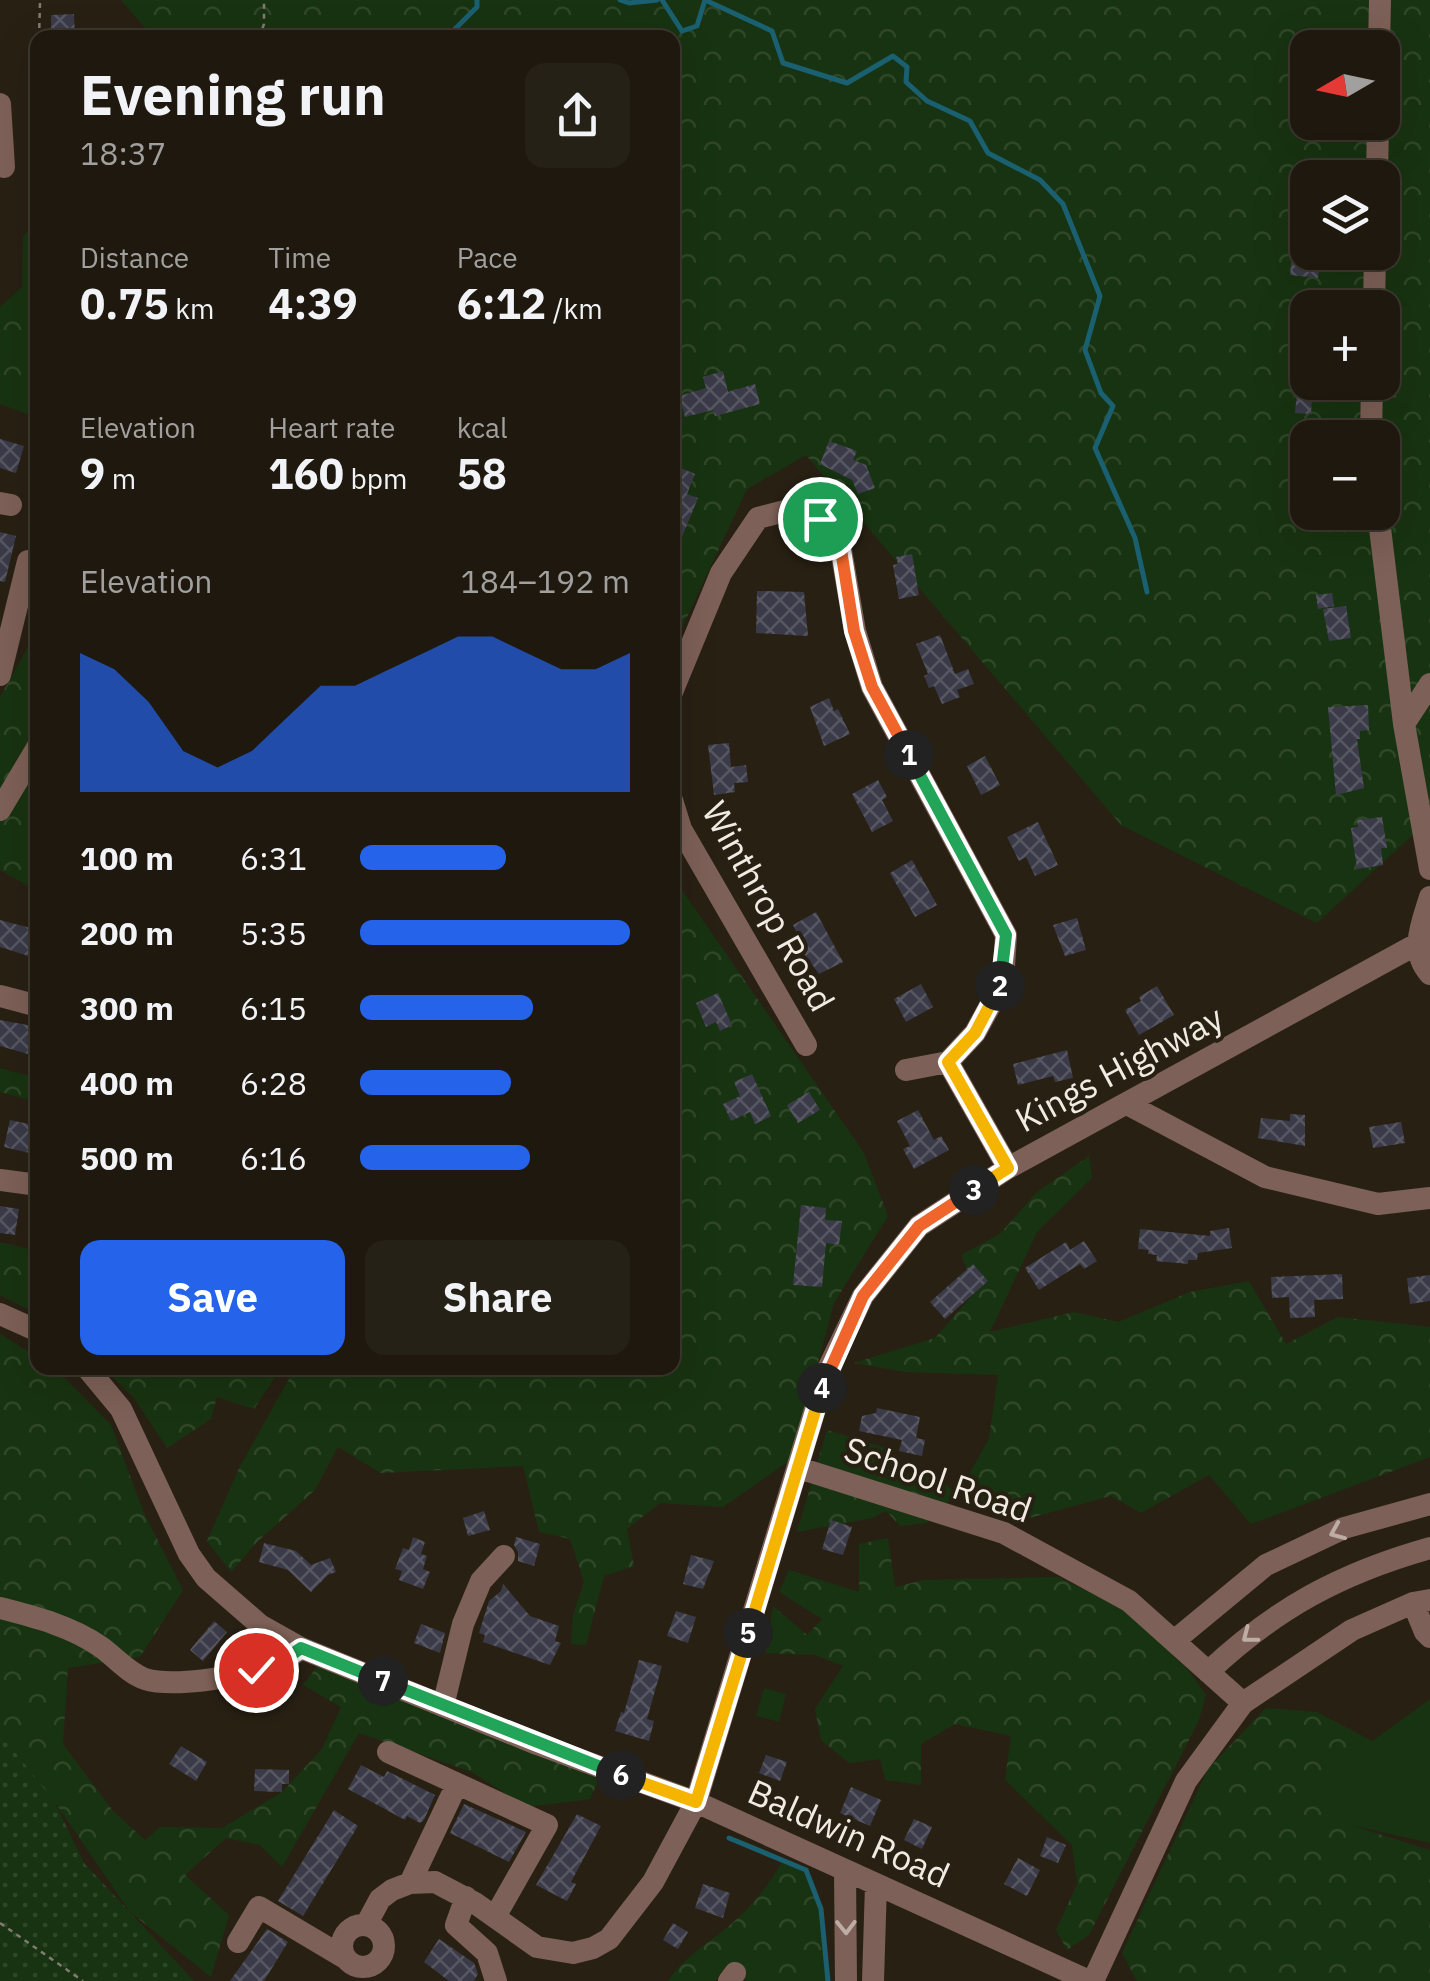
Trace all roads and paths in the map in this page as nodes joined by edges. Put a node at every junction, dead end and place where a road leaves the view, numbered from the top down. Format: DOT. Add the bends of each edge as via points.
graph roads {
  1 [pos="264,0"];
  2 [pos="1380,0"];
  3 [pos="40,2"];
  4 [pos="39,30"];
  5 [pos="262,30"];
  6 [pos="1379,30"];
  7 [pos="0,104"];
  8 [pos="4,166"];
  9 [pos="1380,530"];
  10 [pos="28,561"];
  11 [pos="680,673"];
  12 [pos="0,675"];
  13 [pos="1430,684"];
  14 [pos="1404,724"];
  15 [pos="30,759"];
  16 [pos="0,810"];
  17 [pos="680,826"];
  18 [pos="1430,869"];
  19 [pos="1430,896"];
  20 [pos="1426,944"];
  21 [pos="1430,974"];
  22 [pos="0,996"];
  23 [pos="30,1004"];
  24 [pos="806,1046"];
  25 [pos="948,1062"];
  26 [pos="906,1070"];
  27 [pos="1129,1105"];
  28 [pos="1008,1168"];
  29 [pos="0,1180"];
  30 [pos="30,1184"];
  31 [pos="1430,1198"];
  32 [pos="0,1314"];
  33 [pos="30,1327"];
  34 [pos="92,1375"];
  35 [pos="799,1468"];
  36 [pos="1430,1504"];
  37 [pos="1430,1548"];
  38 [pos="504,1556"];
  39 [pos="1422,1602"];
  40 [pos="0,1608"];
  41 [pos="1430,1636"];
  42 [pos="1174,1641"];
  43 [pos="301,1648"];
  44 [pos="1208,1672"];
  45 [pos="1243,1703"];
  46 [pos="443,1706"];
  47 [pos="388,1752"];
  48 [pos="457,1784"];
  49 [pos="696,1802"];
  50 [pos="845,1872"];
  51 [pos="410,1883"];
  52 [pos="876,1884"];
  53 [pos="466,1897"];
  54 [pos="495,1916"];
  55 [pos="0,1923"];
  56 [pos="366,1925"];
  57 [pos="238,1942"];
  58 [pos="347,1968"];
  59 [pos="83,1981"];
  60 [pos="496,1981"];
  61 [pos="846,1981"];
  62 [pos="872,1981"];
  63 [pos="1091,1981"];
  1 -- 5 [label="path"];
  2 -- 6 [label="street"];
  3 -- 4 [label="path"];
  7 -- 8 [label="street"];
  9 -- 14 [label="street"];
  10 -- 12 [label="street"];
  11 -- 25 [label="street" via="721,573 758,518 789,510 820,519 841,550 854,631 872,687 1006,935 1003,982 975,1033"];
  13 -- 14 [label="street"];
  14 -- 18 [label="street"];
  15 -- 16 [label="street"];
  17 -- 24 [label="street, Winthrop Road"];
  19 -- 20 [label="street" via="1419,930"];
  20 -- 21 [label="street" via="1422,964"];
  20 -- 27 [label="street, Kings Highway"];
  22 -- 23 [label="street"];
  25 -- 26 [label="street"];
  25 -- 28 [label="street"];
  27 -- 28 [label="street, Kings Highway"];
  27 -- 31 [label="street" via="1265,1177 1378,1204"];
  28 -- 35 [label="street, Kings Highway" via="919,1226 863,1296 826,1374"];
  29 -- 30 [label="street"];
  32 -- 33 [label="street"];
  34 -- 43 [label="street, Baldwin Road" via="121,1410 175,1528 206,1578 260,1625"];
  35 -- 42 [label="street, School Road" via="1004,1533 1129,1601"];
  35 -- 49 [label="street, Kings Highway"];
  36 -- 42 [label="street, one-way" via="1344,1528 1266,1565"];
  37 -- 44 [label="street, one-way" via="1337,1579 1249,1634"];
  38 -- 46 [label="street" via="481,1582 463,1624"];
  39 -- 41 [label="street"];
  39 -- 45 [label="street" via="1352,1630"];
  40 -- 43 [label="street" via="69,1630 144,1679 220,1678 278,1664"];
  42 -- 44 [label="street, School Road"];
  43 -- 46 [label="street, Baldwin Road"];
  44 -- 45 [label="street, School Road"];
  45 -- 63 [label="street" via="1186,1781"];
  46 -- 49 [label="street, Baldwin Road"];
  47 -- 48 [label="street"];
  48 -- 51 [label="street"];
  48 -- 54 [label="street" via="547,1825"];
  49 -- 50 [label="street, Baldwin Road"];
  49 -- 54 [label="street, Kings Highway" via="653,1882 593,1948 574,1953 537,1947"];
  50 -- 52 [label="street, Baldwin Road"];
  50 -- 61 [label="street, one-way"];
  51 -- 53 [label="street, Kings Highway" via="435,1882"];
  51 -- 56 [label="street" via="380,1899"];
  52 -- 62 [label="street"];
  52 -- 63 [label="street, Baldwin Road"];
  53 -- 54 [label="street, Kings Highway"];
  53 -- 60 [label="street" via="456,1925 487,1953"];
  55 -- 59 [label="path"];
  56 -- 58 [label="street" via="342,1941"];
  56 -- 58 [label="street" via="383,1938 382,1957 371,1966"];
  57 -- 58 [label="street" via="259,1907"];
}
